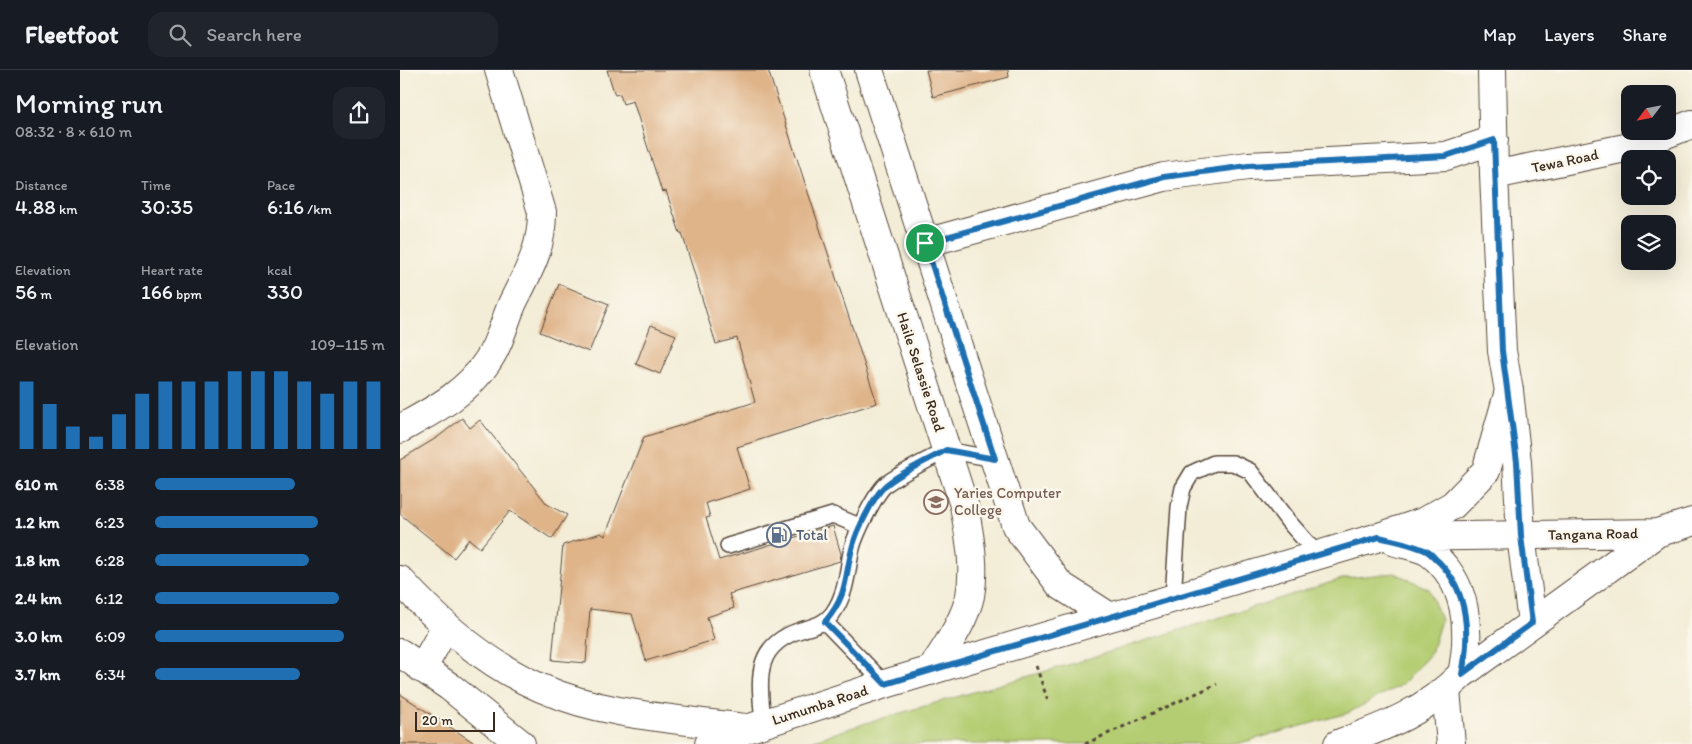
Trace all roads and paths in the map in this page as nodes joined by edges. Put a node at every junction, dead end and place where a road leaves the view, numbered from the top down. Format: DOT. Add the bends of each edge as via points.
graph roads {
  1 [pos="499,70"];
  2 [pos="824,70"];
  3 [pos="869,70"];
  4 [pos="1492,70"];
  5 [pos="1692,124"];
  6 [pos="1494,140"];
  7 [pos="1494,175"];
  8 [pos="925,243"];
  9 [pos="1509,391"];
  10 [pos="400,429"];
  11 [pos="946,450"];
  12 [pos="995,459"];
  13 [pos="860,526"];
  14 [pos="1689,526"];
  15 [pos="1657,533"];
  16 [pos="1521,536"];
  17 [pos="1379,537"];
  18 [pos="728,546"];
  19 [pos="1318,555"];
  20 [pos="400,580"];
  21 [pos="1174,598"];
  22 [pos="1110,618"];
  23 [pos="825,622"];
  24 [pos="1532,623"];
  25 [pos="446,626"];
  26 [pos="1025,642"];
  27 [pos="400,653"];
  28 [pos="422,669"];
  29 [pos="930,671"];
  30 [pos="1454,683"];
  31 [pos="885,684"];
  32 [pos="1217,684"];
  33 [pos="1048,701"];
  34 [pos="756,726"];
  35 [pos="521,744"];
  36 [pos="709,744"];
  37 [pos="1085,744"];
  38 [pos="1338,744"];
  39 [pos="1451,744"];
  1 -- 10 [label="street" via="542,212 542,233 536,256 488,362 468,385 439,408"];
  2 -- 11 [label="street, Haile Selassie Road"];
  3 -- 8 [label="street"];
  4 -- 6 [label="street"];
  5 -- 7 [label="street, Tewa Road" via="1635,146"];
  6 -- 7 [label="street"];
  6 -- 8 [label="street" via="1446,156 1248,166 1164,177"];
  7 -- 9 [label="street" via="1502,351"];
  8 -- 12 [label="street"];
  9 -- 16 [label="street"];
  9 -- 17 [label="street" via="1486,471 1453,505 1423,522"];
  11 -- 12 [label="lane"];
  11 -- 13 [label="lane" via="885,485"];
  11 -- 29 [label="street, Haile Selassie Road" via="964,505 970,540 970,597 954,634"];
  12 -- 22 [label="street" via="1016,526 1060,584"];
  13 -- 18 [label="lane" via="833,515"];
  13 -- 23 [label="lane" via="846,586 840,602"];
  14 -- 15 [label="street, Tangana Road"];
  15 -- 16 [label="street, Tangana Road"];
  15 -- 24 [label="street, Tangana Road"];
  16 -- 17 [label="street, Tangana Road"];
  16 -- 24 [label="street"];
  17 -- 19 [label="street, Lumumba Road"];
  17 -- 30 [label="street" via="1428,552 1448,571 1460,595 1467,622 1467,649"];
  19 -- 21 [label="street, Lumumba Road"];
  19 -- 21 [label="lane" via="1288,522 1250,471 1233,463 1214,463 1192,473 1183,488"];
  20 -- 25 [label="street"];
  21 -- 22 [label="street, Lumumba Road"];
  22 -- 26 [label="street, Lumumba Road"];
  23 -- 31 [label="lane"];
  23 -- 34 [label="lane" via="794,632 771,648 759,672"];
  24 -- 30 [label="street, Tangana Road"];
  25 -- 28 [label="street"];
  25 -- 34 [label="street" via="513,674 576,700 610,709"];
  26 -- 29 [label="street, Lumumba Road"];
  26 -- 33 [label="path"];
  27 -- 28 [label="street"];
  28 -- 35 [label="street" via="450,687"];
  29 -- 31 [label="street, Lumumba Road"];
  30 -- 38 [label="street" via="1424,708"];
  30 -- 39 [label="street"];
  31 -- 34 [label="street, Lumumba Road"];
  32 -- 37 [label="path"];
  34 -- 36 [label="street, Lumumba Road"];
}
